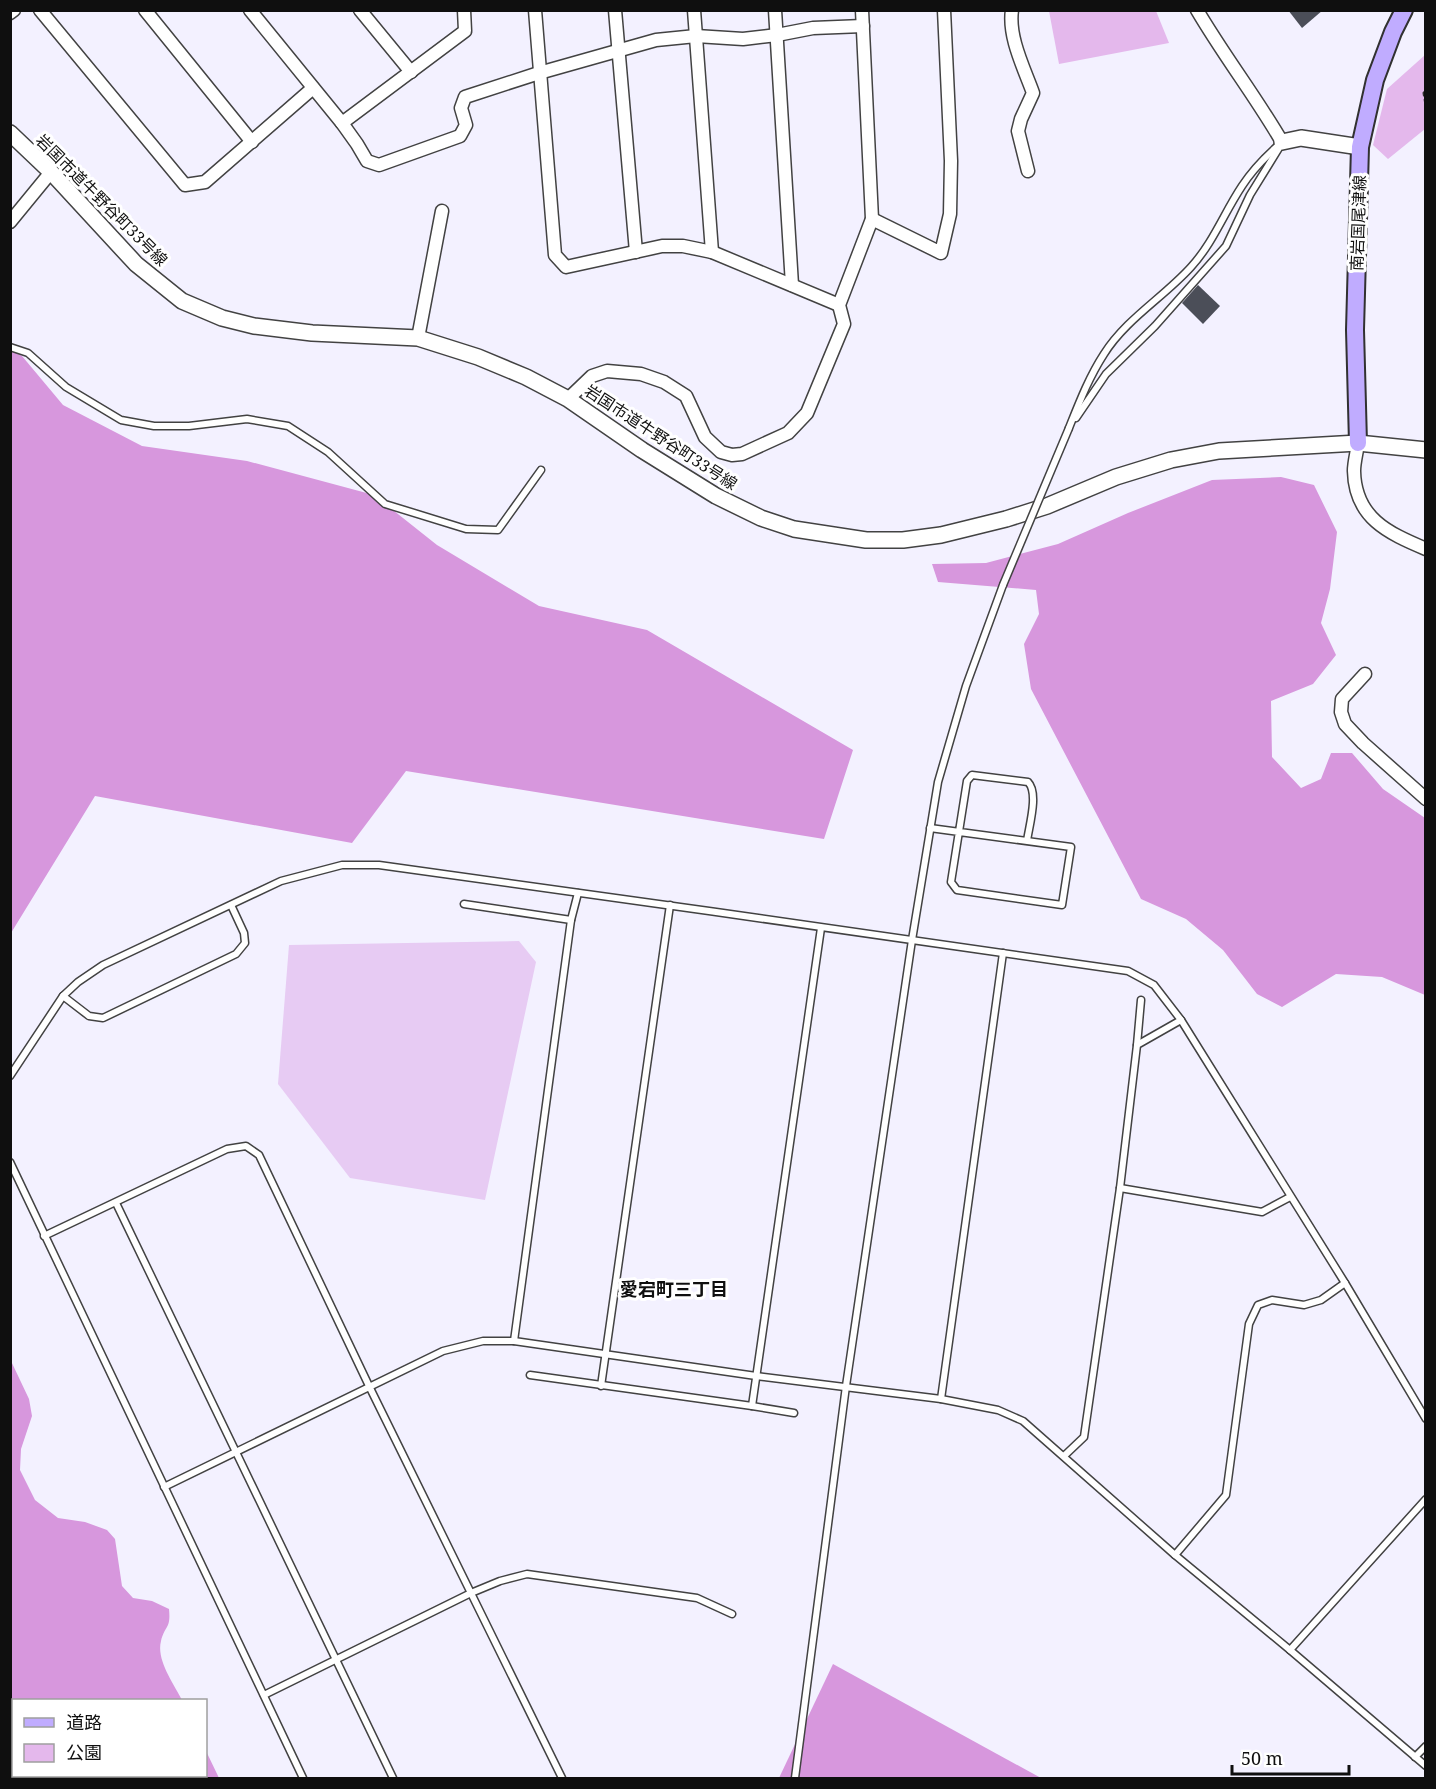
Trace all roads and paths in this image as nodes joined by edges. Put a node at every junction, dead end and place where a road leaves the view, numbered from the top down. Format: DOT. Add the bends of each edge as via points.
graph roads {
  1 [pos="40,10"];
  2 [pos="145,10"];
  3 [pos="250,10"];
  4 [pos="360,10"];
  5 [pos="464,10"];
  6 [pos="535,10"];
  7 [pos="615,10"];
  8 [pos="694,10"];
  9 [pos="776,10"];
  10 [pos="862,10"];
  11 [pos="944,10"];
  12 [pos="1012,10"];
  13 [pos="1197,10"];
  14 [pos="1404,10"];
  15 [pos="863,26"];
  16 [pos="777,35"];
  17 [pos="696,36"];
  18 [pos="618,51"];
  19 [pos="411,72"];
  20 [pos="539,73"];
  21 [pos="313,88"];
  22 [pos="1425,91"];
  23 [pos="1425,105"];
  24 [pos="342,123"];
  25 [pos="10,133"];
  26 [pos="252,142"];
  27 [pos="1282,142"];
  28 [pos="1360,147"];
  29 [pos="1028,171"];
  30 [pos="51,172"];
  31 [pos="442,211"];
  32 [pos="872,219"];
  33 [pos="10,222"];
  34 [pos="636,252"];
  35 [pos="712,252"];
  36 [pos="792,285"];
  37 [pos="839,305"];
  38 [pos="418,338"];
  39 [pos="10,347"];
  40 [pos="568,399"];
  41 [pos="1068,428"];
  42 [pos="1358,443"];
  43 [pos="1425,450"];
  44 [pos="541,470"];
  45 [pos="1425,549"];
  46 [pos="1365,674"];
  47 [pos="1425,799"];
  48 [pos="930,828"];
  49 [pos="959,832"];
  50 [pos="1027,842"];
  51 [pos="578,893"];
  52 [pos="464,904"];
  53 [pos="231,905"];
  54 [pos="670,905"];
  55 [pos="571,920"];
  56 [pos="821,928"];
  57 [pos="912,940"];
  58 [pos="1003,953"];
  59 [pos="63,996"];
  60 [pos="1141,1000"];
  61 [pos="1181,1020"];
  62 [pos="1137,1046"];
  63 [pos="10,1076"];
  64 [pos="10,1162"];
  65 [pos="1120,1188"];
  66 [pos="1290,1197"];
  67 [pos="116,1203"];
  68 [pos="44,1236"];
  69 [pos="1345,1283"];
  70 [pos="514,1341"];
  71 [pos="605,1354"];
  72 [pos="530,1375"];
  73 [pos="756,1376"];
  74 [pos="601,1386"];
  75 [pos="846,1386"];
  76 [pos="370,1388"];
  77 [pos="940,1399"];
  78 [pos="752,1406"];
  79 [pos="794,1413"];
  80 [pos="1425,1419"];
  81 [pos="237,1452"];
  82 [pos="1064,1456"];
  83 [pos="164,1487"];
  84 [pos="1425,1500"];
  85 [pos="1175,1555"];
  86 [pos="471,1593"];
  87 [pos="732,1614"];
  88 [pos="1290,1650"];
  89 [pos="337,1660"];
  90 [pos="264,1695"];
  91 [pos="1425,1746"];
  92 [pos="1415,1757"];
  93 [pos="1425,1766"];
  94 [pos="303,1779"];
  95 [pos="393,1779"];
  96 [pos="562,1779"];
  97 [pos="795,1779"];
  1 -- 26 [label="street" via="185,185 205,182"];
  2 -- 26 [label="street"];
  3 -- 21 [label="street"];
  4 -- 19 [label="street"];
  5 -- 19 [label="street" via="465,31"];
  6 -- 20 [label="street"];
  7 -- 18 [label="street"];
  8 -- 17 [label="street"];
  9 -- 16 [label="street"];
  10 -- 15 [label="street"];
  11 -- 32 [label="street" via="951,161 950,214 941,253"];
  12 -- 29 [label="street" via="1010,21 1016,45 1033,93 1018,131"];
  13 -- 27 [label="street"];
  14 -- 28 [label="main road, 南岩国尾津線" via="1375,80"];
  15 -- 16 [label="street" via="813,28"];
  15 -- 32 [label="street"];
  16 -- 17 [label="street" via="743,39"];
  16 -- 36 [label="street"];
  17 -- 18 [label="street" via="656,40"];
  17 -- 35 [label="street"];
  18 -- 20 [label="street"];
  18 -- 34 [label="street"];
  19 -- 24 [label="street"];
  20 -- 24 [label="street" via="465,96 461,108 466,125 460,136 379,165 367,161"];
  20 -- 34 [label="street" via="555,255 566,267"];
  21 -- 24 [label="street"];
  21 -- 26 [label="street"];
  22 -- 23 [label="path"];
  25 -- 30 [label="street, 岩国市道牛野谷町33号線"];
  27 -- 28 [label="street" via="1301,138"];
  27 -- 41 [label="lane" via="1250,195 1226,246 1163,318 1106,374"];
  27 -- 41 [label="lane" via="1262,159 1242,185 1213,238 1191,267 1104,353"];
  28 -- 42 [label="main road, 南岩国尾津線" via="1355,330"];
  30 -- 33 [label="street"];
  30 -- 38 [label="street, 岩国市道牛野谷町33号線" via="136,264 192,305 255,326"];
  31 -- 38 [label="street"];
  32 -- 37 [label="street"];
  34 -- 35 [label="street" via="662,246"];
  35 -- 36 [label="street"];
  36 -- 37 [label="street"];
  37 -- 40 [label="street" via="844,324 807,413 788,434 742,454 721,452 712,445 686,396 641,374 607,371 592,376"];
  38 -- 40 [label="street, 岩国市道牛野谷町33号線" via="478,357"];
  39 -- 44 [label="lane" via="28,353 66,387 121,420 154,426 189,426 247,419 288,426 328,452 385,504 466,529 498,530"];
  40 -- 42 [label="street, 岩国市道牛野谷町33号線" via="716,496 761,518 794,529 866,540 903,540 973,528 1047,506 1116,477 1171,460 1219,451"];
  41 -- 48 [label="lane, bridge" via="966,686 938,782"];
  42 -- 43 [label="street, 岩国市道牛野谷町33号線"];
  42 -- 45 [label="street" via="1354,471 1359,500 1374,522"];
  46 -- 47 [label="street" via="1342,699 1345,724"];
  48 -- 49 [label="lane"];
  48 -- 57 [label="lane"];
  49 -- 50 [label="lane"];
  49 -- 50 [label="lane" via="967,781 972,775 1028,782 1034,794"];
  49 -- 50 [label="lane" via="951,882 957,890 1062,905 1071,848"];
  51 -- 53 [label="lane" via="379,865 342,865 281,881"];
  51 -- 54 [label="lane"];
  51 -- 55 [label="lane"];
  52 -- 55 [label="lane"];
  53 -- 59 [label="lane" via="103,965"];
  53 -- 59 [label="lane" via="244,933 245,943 236,954 103,1018 89,1016"];
  54 -- 56 [label="lane"];
  54 -- 71 [label="lane"];
  55 -- 70 [label="lane"];
  56 -- 57 [label="lane"];
  56 -- 73 [label="lane"];
  57 -- 58 [label="lane"];
  57 -- 75 [label="lane"];
  58 -- 61 [label="lane" via="1128,971 1154,985"];
  58 -- 77 [label="lane"];
  59 -- 63 [label="lane"];
  60 -- 62 [label="lane"];
  61 -- 62 [label="lane"];
  61 -- 66 [label="lane"];
  62 -- 65 [label="lane"];
  64 -- 68 [label="lane"];
  65 -- 66 [label="lane" via="1262,1212"];
  65 -- 82 [label="lane" via="1084,1437"];
  66 -- 69 [label="lane"];
  67 -- 68 [label="lane"];
  67 -- 76 [label="lane" via="227,1149 246,1146 259,1155"];
  67 -- 81 [label="lane"];
  68 -- 83 [label="lane"];
  69 -- 80 [label="lane"];
  69 -- 85 [label="lane" via="1321,1300 1304,1305 1272,1300 1258,1305 1249,1324 1226,1496"];
  70 -- 71 [label="lane"];
  70 -- 76 [label="lane" via="483,1341 443,1351"];
  71 -- 73 [label="lane"];
  71 -- 74 [label="lane"];
  72 -- 74 [label="lane"];
  73 -- 75 [label="lane"];
  73 -- 78 [label="lane"];
  74 -- 78 [label="lane"];
  75 -- 77 [label="lane"];
  75 -- 97 [label="lane"];
  76 -- 81 [label="lane"];
  76 -- 86 [label="lane"];
  77 -- 82 [label="lane" via="998,1410 1023,1421"];
  78 -- 79 [label="lane"];
  81 -- 83 [label="lane"];
  81 -- 89 [label="lane"];
  82 -- 85 [label="lane"];
  83 -- 90 [label="lane"];
  84 -- 88 [label="lane"];
  85 -- 88 [label="lane"];
  86 -- 87 [label="lane" via="527,1574 697,1598"];
  86 -- 89 [label="lane"];
  86 -- 96 [label="lane"];
  88 -- 92 [label="lane"];
  89 -- 90 [label="lane"];
  89 -- 95 [label="lane"];
  90 -- 94 [label="lane"];
  91 -- 92 [label="lane"];
  92 -- 93 [label="lane"];
}
